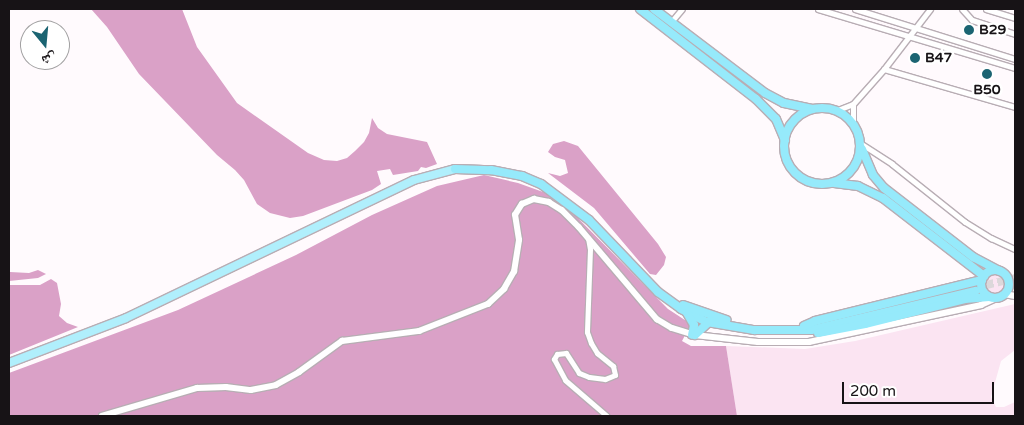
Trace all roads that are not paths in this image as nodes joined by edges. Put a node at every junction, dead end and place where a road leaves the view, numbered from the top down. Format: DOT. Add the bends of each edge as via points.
graph roads {
  1 [pos="640,9"];
  2 [pos="654,9"];
  3 [pos="682,9"];
  4 [pos="818,9"];
  5 [pos="855,9"];
  6 [pos="930,9"];
  7 [pos="962,9"];
  8 [pos="986,9"];
  9 [pos="1015,18"];
  10 [pos="671,22"];
  11 [pos="916,28"];
  12 [pos="1015,34"];
  13 [pos="910,36"];
  14 [pos="1015,59"];
  15 [pos="1015,68"];
  16 [pos="884,69"];
  17 [pos="852,104"];
  18 [pos="1015,107"];
  19 [pos="814,109"];
  20 [pos="835,111"];
  21 [pos="853,123"];
  22 [pos="785,140"];
  23 [pos="860,143"];
  24 [pos="455,168"];
  25 [pos="830,183"];
  26 [pos="587,235"];
  27 [pos="1015,249"];
  28 [pos="601,252"];
  29 [pos="589,259"];
  30 [pos="964,260"];
  31 [pos="1001,272"];
  32 [pos="1015,272"];
  33 [pos="983,278"];
  34 [pos="965,285"];
  35 [pos="975,289"];
  36 [pos="1009,291"];
  37 [pos="1015,296"];
  38 [pos="993,298"];
  39 [pos="686,312"];
  40 [pos="726,321"];
  41 [pos="707,322"];
  42 [pos="803,329"];
  43 [pos="693,335"];
  44 [pos="9,363"];
  45 [pos="102,416"];
  46 [pos="607,416"];
  1 -- 22 [label="highway" via="756,99 776,119"];
  2 -- 10 [label="highway"];
  3 -- 10 [label="street"];
  4 -- 13 [label="street"];
  5 -- 11 [label="street"];
  6 -- 11 [label="street"];
  7 -- 12 [label="street" via="972,20"];
  8 -- 9 [label="street"];
  10 -- 19 [label="highway" via="774,99"];
  11 -- 13 [label="street"];
  11 -- 14 [label="street"];
  13 -- 15 [label="street"];
  13 -- 16 [label="street"];
  16 -- 17 [label="street"];
  16 -- 18 [label="street"];
  17 -- 20 [label="street"];
  17 -- 21 [label="street"];
  19 -- 20 [label="highway"];
  19 -- 22 [label="highway" via="795,120"];
  20 -- 21 [label="highway"];
  21 -- 23 [label="highway"];
  22 -- 25 [label="highway" via="788,162 794,172 814,183"];
  23 -- 25 [label="highway" via="859,154 849,173"];
  23 -- 27 [label="street" via="965,222"];
  23 -- 31 [label="highway" via="865,160 884,188 973,257"];
  24 -- 39 [label="highway" via="507,173 555,192 589,220 658,292"];
  24 -- 40 [label="highway" via="496,168 542,182 577,206 672,298"];
  24 -- 44 [label="main road" via="414,180 126,318"];
  25 -- 30 [label="highway" via="870,190"];
  26 -- 28 [label="street"];
  26 -- 29 [label="street"];
  26 -- 45 [label="street" via="549,202 528,201 515,215 519,240 514,272 504,289 488,304 419,331 342,341 276,386 252,390 197,388"];
  28 -- 29 [label="street"];
  28 -- 43 [label="street" via="657,319"];
  29 -- 46 [label="street" via="587,332 590,343 615,369 615,375 589,377 579,373 566,353 557,354 554,358 565,380"];
  30 -- 33 [label="highway"];
  30 -- 34 [label="highway" via="973,274"];
  31 -- 32 [label="highway"];
  31 -- 33 [label="highway" via="990,271"];
  31 -- 36 [label="highway" via="1008,279"];
  33 -- 34 [label="highway"];
  33 -- 38 [label="highway" via="982,290"];
  34 -- 42 [label="highway" via="815,321"];
  35 -- 42 [label="highway"];
  36 -- 37 [label="street"];
  36 -- 38 [label="highway"];
  38 -- 42 [label="highway" via="965,300 830,332"];
  38 -- 43 [label="street" via="981,305 809,342 758,342"];
  39 -- 41 [label="highway"];
  39 -- 43 [label="highway" via="694,325"];
  40 -- 41 [label="highway"];
  40 -- 42 [label="highway"];
  41 -- 42 [label="highway" via="754,330"];
  41 -- 43 [label="highway"];
}
